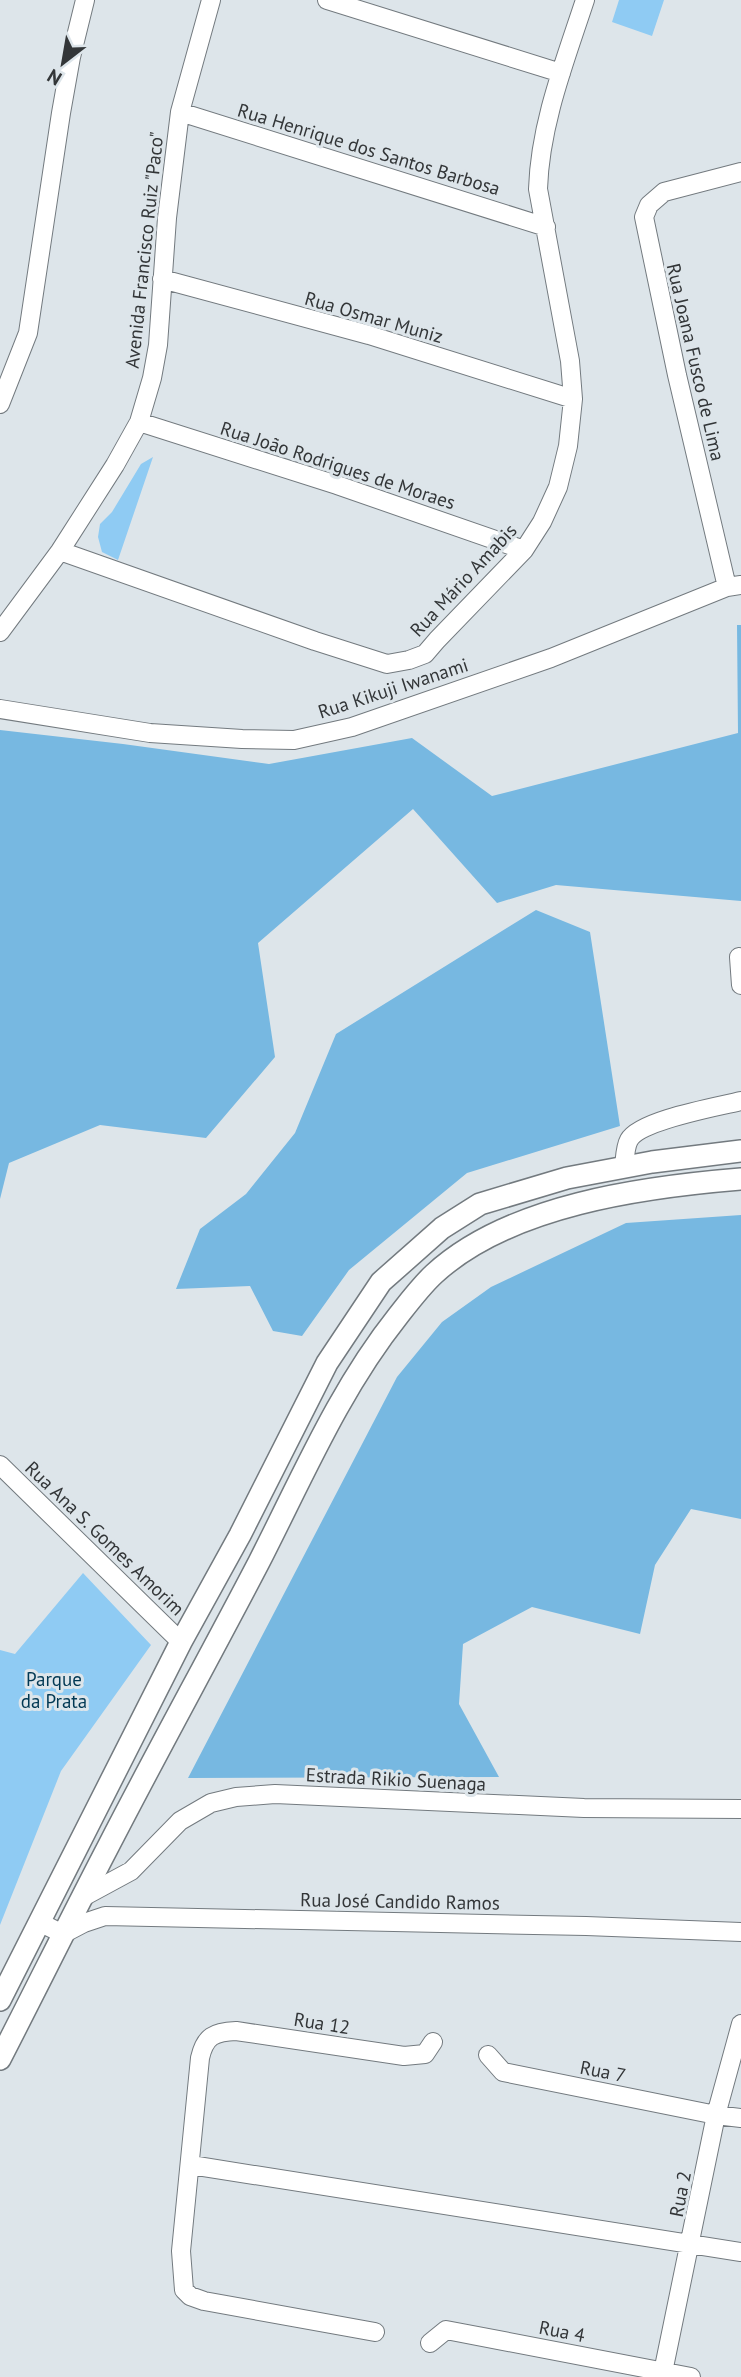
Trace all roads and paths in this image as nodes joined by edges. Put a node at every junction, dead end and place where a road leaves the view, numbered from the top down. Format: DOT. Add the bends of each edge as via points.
graph roads {
  1 [pos="85,0"];
  2 [pos="211,0"];
  3 [pos="327,0"];
  4 [pos="585,0"];
  5 [pos="561,73"];
  6 [pos="180,112"];
  7 [pos="741,172"];
  8 [pos="546,227"];
  9 [pos="162,279"];
  10 [pos="573,398"];
  11 [pos="0,404"];
  12 [pos="139,422"];
  13 [pos="524,550"];
  14 [pos="60,551"];
  15 [pos="734,586"];
  16 [pos="0,632"];
  17 [pos="0,709"];
  18 [pos="738,957"];
  19 [pos="741,985"];
  20 [pos="741,1101"];
  21 [pos="741,1151"];
  22 [pos="624,1167"];
  23 [pos="741,1180"];
  24 [pos="0,1465"];
  25 [pos="181,1642"];
  26 [pos="741,1809"];
  27 [pos="83,1897"];
  28 [pos="39,1922"];
  29 [pos="741,1932"];
  30 [pos="63,1934"];
  31 [pos="0,2000"];
  32 [pos="741,2024"];
  33 [pos="433,2042"];
  34 [pos="488,2055"];
  35 [pos="0,2059"];
  36 [pos="716,2115"];
  37 [pos="741,2118"];
  38 [pos="191,2165"];
  39 [pos="692,2243"];
  40 [pos="741,2252"];
  41 [pos="375,2332"];
  42 [pos="430,2343"];
  43 [pos="663,2372"];
  44 [pos="691,2377"];
  1 -- 11 [label="street" via="63,102 27,333"];
  2 -- 6 [label="street, Avenida Francisco Ruiz \"Paco\""];
  3 -- 5 [label="street"];
  4 -- 5 [label="street, Rua Mário Amabis"];
  5 -- 8 [label="street, Rua Mário Amabis" via="540,149 538,189"];
  6 -- 8 [label="street, Rua Henrique dos Santos Barbosa"];
  6 -- 9 [label="street, Avenida Francisco Ruiz \"Paco\""];
  7 -- 15 [label="street, Rua Joana Fusco de Lima" via="664,192 649,205 644,217"];
  8 -- 10 [label="street, Rua Mário Amabis"];
  9 -- 10 [label="street, Rua Osmar Muniz" via="369,335"];
  9 -- 12 [label="street, Avenida Francisco Ruiz \"Paco\"" via="158,345"];
  10 -- 13 [label="street, Rua Mário Amabis" via="558,487"];
  12 -- 13 [label="street, Rua João Rodrigues de Moraes"];
  12 -- 14 [label="street, Avenida Francisco Ruiz \"Paco\""];
  13 -- 14 [label="street, Rua Mário Amabis" via="425,654 387,664"];
  14 -- 16 [label="street, Avenida Francisco Ruiz \"Paco\""];
  15 -- 17 [label="street, Rua Kikuji Iwanami" via="551,658 352,727 294,740 150,733"];
  18 -- 19 [label="street"];
  20 -- 22 [label="street" via="662,1120 636,1132 628,1142"];
  21 -- 22 [label="main road"];
  22 -- 25 [label="main road" via="567,1178 480,1204 442,1228 381,1282 327,1363"];
  23 -- 27 [label="main road" via="696,1183 550,1211 500,1231 434,1273 382,1335 347,1388"];
  24 -- 25 [label="street, Rua Ana S. Gomes Amorim"];
  25 -- 28 [label="main road"];
  26 -- 27 [label="street, Estrada Rikio Suenaga" via="584,1808 275,1794 236,1797 211,1803 180,1821 131,1871"];
  27 -- 30 [label="main road"];
  28 -- 30 [label="street"];
  28 -- 31 [label="main road"];
  29 -- 30 [label="street, Rua José Candido Ramos" via="104,1916"];
  30 -- 35 [label="main road"];
  32 -- 36 [label="street, Rua 2"];
  33 -- 38 [label="street, Rua 12" via="425,2054 404,2056 219,2032 203,2045"];
  34 -- 36 [label="street, Rua 7" via="503,2072"];
  36 -- 37 [label="street, Rua 7"];
  36 -- 39 [label="street, Rua 2"];
  38 -- 39 [label="street"];
  38 -- 41 [label="street" via="181,2251 184,2290 204,2301"];
  39 -- 40 [label="street"];
  39 -- 43 [label="street, Rua 2"];
  42 -- 43 [label="street, Rua 4" via="446,2330"];
  43 -- 44 [label="street, Rua 4"];
}
